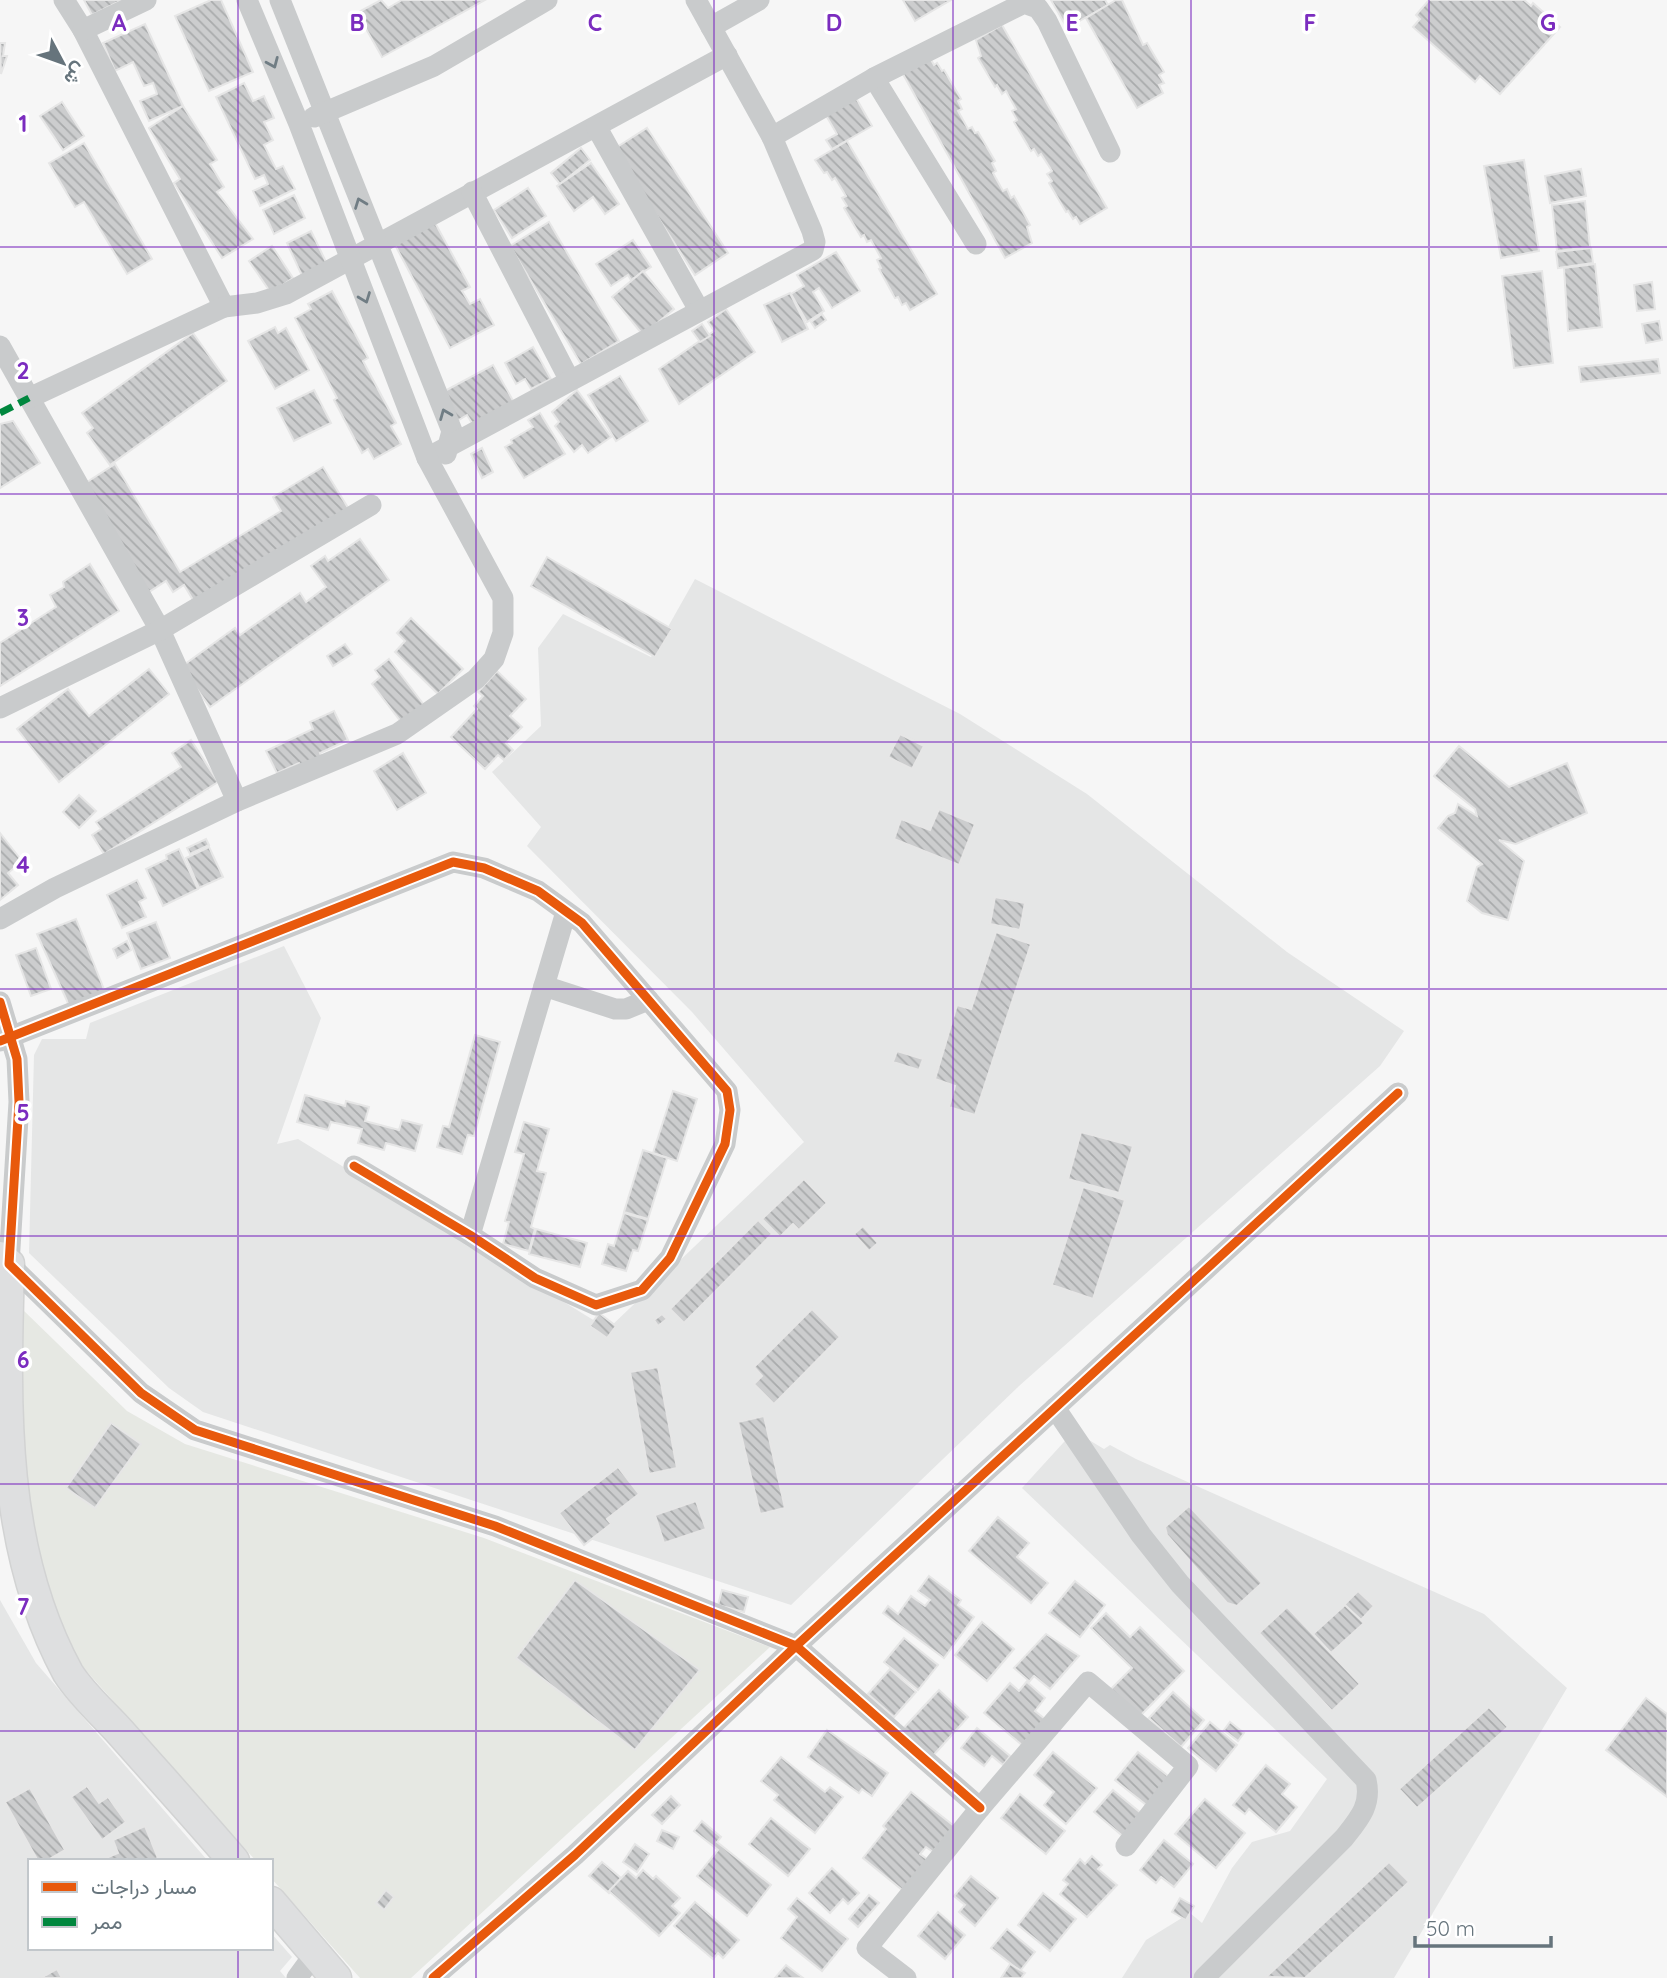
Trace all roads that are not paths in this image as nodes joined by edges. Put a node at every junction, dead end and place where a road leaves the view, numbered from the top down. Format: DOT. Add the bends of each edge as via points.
graph roads {
  1 [pos="64,0"];
  2 [pos="146,0"];
  3 [pos="247,0"];
  4 [pos="280,0"];
  5 [pos="547,0"];
  6 [pos="696,0"];
  7 [pos="759,0"];
  8 [pos="711,27"];
  9 [pos="83,30"];
  10 [pos="727,55"];
  11 [pos="874,78"];
  12 [pos="325,112"];
  13 [pos="299,124"];
  14 [pos="597,128"];
  15 [pos="772,137"];
  16 [pos="1110,152"];
  17 [pos="472,192"];
  18 [pos="376,243"];
  19 [pos="976,244"];
  20 [pos="350,259"];
  21 [pos="224,307"];
  22 [pos="699,310"];
  23 [pos="0,346"];
  24 [pos="569,379"];
  25 [pos="29,398"];
  26 [pos="449,445"];
  27 [pos="427,458"];
  28 [pos="436,478"];
  29 [pos="371,505"];
  30 [pos="160,630"];
  31 [pos="0,708"];
  32 [pos="237,802"];
  33 [pos="566,912"];
  34 [pos="0,919"];
  35 [pos="544,986"];
  36 [pos="648,1000"];
  37 [pos="0,1002"];
  38 [pos="6,1040"];
  39 [pos="1398,1093"];
  40 [pos="354,1166"];
  41 [pos="470,1235"];
  42 [pos="4,1261"];
  43 [pos="1055,1408"];
  44 [pos="796,1646"];
  45 [pos="980,1808"];
  46 [pos="1126,1846"];
  47 [pos="232,1859"];
  48 [pos="273,1904"];
  49 [pos="316,1952"];
  50 [pos="297,1978"];
  51 [pos="336,1978"];
  52 [pos="433,1978"];
  53 [pos="906,1978"];
  54 [pos="1204,1978"];
  1 -- 9 [label="street"];
  2 -- 9 [label="street"];
  3 -- 13 [label="street, one-way"];
  4 -- 12 [label="street"];
  5 -- 12 [label="street" via="433,66"];
  6 -- 8 [label="street"];
  7 -- 8 [label="street"];
  8 -- 10 [label="street"];
  9 -- 21 [label="street"];
  10 -- 14 [label="street"];
  10 -- 15 [label="street"];
  11 -- 15 [label="street"];
  11 -- 16 [label="street" via="1024,3 1038,8 1047,21"];
  11 -- 19 [label="street"];
  12 -- 13 [label="street"];
  18 -- 12 [label="street, one-way"];
  13 -- 20 [label="street"];
  14 -- 17 [label="street"];
  14 -- 22 [label="street"];
  15 -- 22 [label="street" via="812,232 813,250"];
  17 -- 18 [label="street"];
  17 -- 24 [label="street"];
  18 -- 20 [label="street"];
  26 -- 18 [label="street, one-way" via="452,431"];
  20 -- 21 [label="street" via="286,294"];
  20 -- 27 [label="street, one-way"];
  21 -- 25 [label="street"];
  22 -- 24 [label="street"];
  23 -- 25 [label="street"];
  24 -- 26 [label="street"];
  25 -- 30 [label="street"];
  26 -- 27 [label="street"];
  26 -- 28 [label="street"];
  27 -- 28 [label="street"];
  28 -- 32 [label="street" via="503,598 503,633 494,659 476,679 397,734"];
  29 -- 30 [label="street"];
  30 -- 31 [label="street"];
  30 -- 32 [label="street"];
  32 -- 34 [label="street"];
  33 -- 35 [label="street"];
  33 -- 36 [label="street" via="582,923"];
  33 -- 38 [label="street" via="538,891 484,868 453,862"];
  35 -- 36 [label="street" via="615,1009"];
  35 -- 41 [label="street"];
  36 -- 41 [label="street" via="727,1091 730,1110 725,1144 670,1258 642,1290 596,1305 535,1278"];
  37 -- 38 [label="street"];
  38 -- 42 [label="street" via="17,1059 19,1102"];
  39 -- 43 [label="street"];
  40 -- 41 [label="street"];
  42 -- 44 [label="street" via="141,1393 195,1430 495,1526"];
  42 -- 47 [label="main road" via="4,1436 12,1536 31,1603 69,1676"];
  43 -- 44 [label="street"];
  43 -- 54 [label="street" via="1180,1584 1366,1780 1370,1796 1344,1838"];
  44 -- 45 [label="street"];
  44 -- 52 [label="street" via="575,1855"];
  45 -- 46 [label="street" via="1088,1682 1188,1766"];
  45 -- 53 [label="street" via="867,1948"];
  48 -- 49 [label="main road"];
  49 -- 50 [label="street"];
  49 -- 51 [label="main road"];
}
